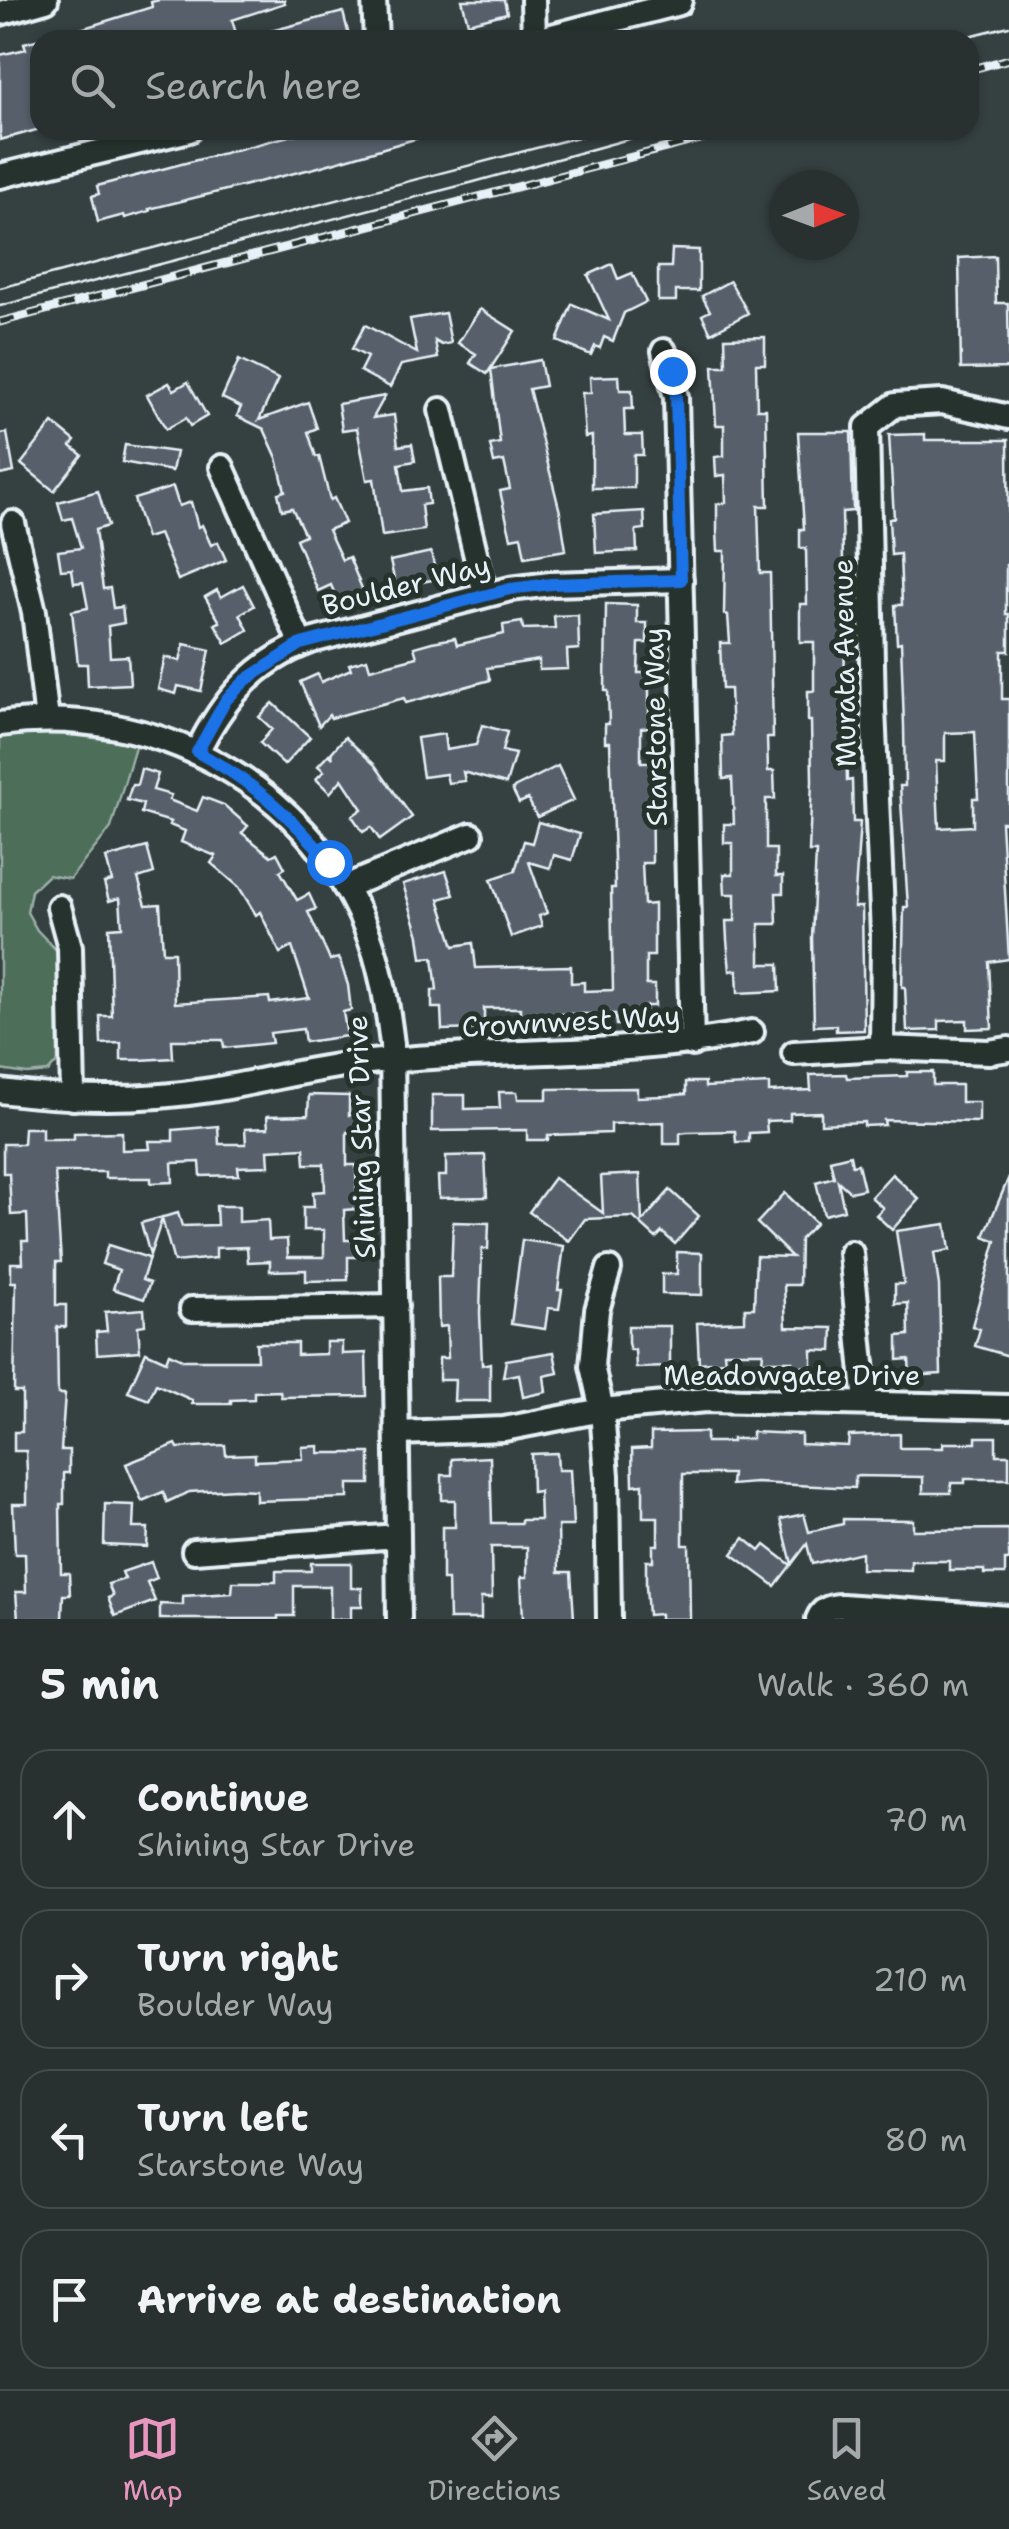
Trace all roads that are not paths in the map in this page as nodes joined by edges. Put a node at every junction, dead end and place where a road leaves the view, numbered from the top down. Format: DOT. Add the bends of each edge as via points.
graph roads {
  1 [pos="46,0"];
  2 [pos="374,0"];
  3 [pos="533,0"];
  4 [pos="679,2"];
  5 [pos="0,14"];
  6 [pos="376,30"];
  7 [pos="535,30"];
  8 [pos="574,30"];
  9 [pos="148,140"];
  10 [pos="0,176"];
  11 [pos="664,351"];
  12 [pos="441,410"];
  13 [pos="1009,417"];
  14 [pos="222,467"];
  15 [pos="13,523"];
  16 [pos="681,580"];
  17 [pos="485,594"];
  18 [pos="301,644"];
  19 [pos="47,720"];
  20 [pos="0,724"];
  21 [pos="197,752"];
  22 [pos="471,835"];
  23 [pos="346,887"];
  24 [pos="59,907"];
  25 [pos="752,1032"];
  26 [pos="692,1044"];
  27 [pos="882,1048"];
  28 [pos="1009,1049"];
  29 [pos="794,1053"];
  30 [pos="392,1061"];
  31 [pos="0,1091"];
  32 [pos="72,1098"];
  33 [pos="851,1253"];
  34 [pos="609,1268"];
  35 [pos="396,1306"];
  36 [pos="192,1309"];
  37 [pos="866,1403"];
  38 [pos="1009,1408"];
  39 [pos="602,1410"];
  40 [pos="398,1433"];
  41 [pos="398,1536"];
  42 [pos="194,1551"];
  43 [pos="1009,1618"];
  44 [pos="399,1619"];
  45 [pos="609,1619"];
  46 [pos="818,1619"];
  1 -- 5 [label="street"];
  2 -- 6 [label="street"];
  3 -- 7 [label="street"];
  4 -- 8 [label="street"];
  9 -- 10 [label="street"];
  11 -- 16 [label="street, Starstone Way" via="676,397"];
  12 -- 17 [label="street"];
  13 -- 27 [label="street, Murata Avenue" via="942,402 895,405 868,427"];
  14 -- 18 [label="street"];
  15 -- 19 [label="street" via="34,612"];
  16 -- 17 [label="street, Boulder Way" via="551,584"];
  16 -- 26 [label="street, Starstone Way"];
  17 -- 18 [label="street, Boulder Way"];
  18 -- 21 [label="street, Boulder Way" via="271,660 226,700"];
  19 -- 20 [label="street, Shining Star Drive"];
  19 -- 21 [label="street, Shining Star Drive" via="125,728"];
  21 -- 23 [label="street, Shining Star Drive" via="282,808"];
  22 -- 23 [label="street"];
  23 -- 30 [label="street, Shining Star Drive" via="387,996"];
  24 -- 32 [label="street" via="70,947"];
  25 -- 26 [label="street, Crownwest Way"];
  26 -- 30 [label="street, Crownwest Way"];
  27 -- 28 [label="street"];
  27 -- 29 [label="street"];
  30 -- 32 [label="street, Crownwest Way" via="205,1091"];
  30 -- 35 [label="street, Shining Star Drive"];
  31 -- 32 [label="street, Crownwest Way"];
  33 -- 37 [label="street"];
  34 -- 39 [label="street" via="593,1336"];
  35 -- 36 [label="street"];
  35 -- 40 [label="street, Shining Star Drive"];
  37 -- 38 [label="street, Meadowgate Drive"];
  37 -- 39 [label="street, Meadowgate Drive" via="706,1400"];
  39 -- 40 [label="street, Meadowgate Drive" via="504,1429"];
  39 -- 45 [label="street"];
  40 -- 41 [label="street, Shining Star Drive"];
  41 -- 42 [label="street"];
  41 -- 44 [label="street, Shining Star Drive"];
  43 -- 46 [label="street" via="832,1606"];
}
